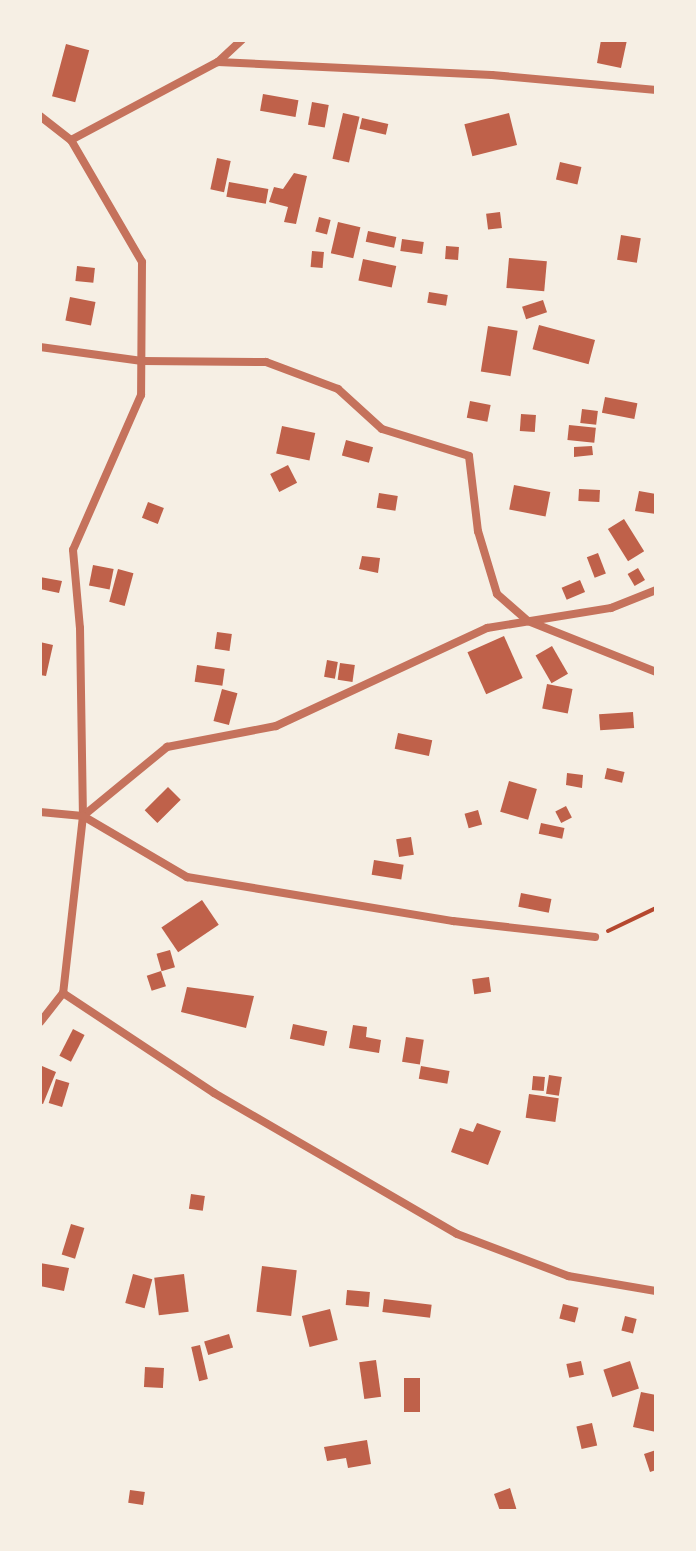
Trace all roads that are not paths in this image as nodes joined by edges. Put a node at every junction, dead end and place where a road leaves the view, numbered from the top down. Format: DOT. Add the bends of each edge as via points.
graph roads {
  1 [pos="242,40"];
  2 [pos="218,62"];
  3 [pos="656,90"];
  4 [pos="40,116"];
  5 [pos="71,140"];
  6 [pos="40,347"];
  7 [pos="142,361"];
  8 [pos="656,590"];
  9 [pos="528,621"];
  10 [pos="656,672"];
  11 [pos="40,812"];
  12 [pos="83,816"];
  13 [pos="595,937"];
  14 [pos="63,993"];
  15 [pos="40,1022"];
  16 [pos="656,1291"];
  1 -- 2 [label="street"];
  2 -- 3 [label="street" via="492,75"];
  2 -- 5 [label="street"];
  4 -- 5 [label="street"];
  5 -- 7 [label="street" via="142,262"];
  6 -- 7 [label="street"];
  7 -- 9 [label="street" via="266,362 338,389 382,429 469,456 478,531 497,594"];
  7 -- 12 [label="street" via="141,395 73,550"];
  8 -- 9 [label="street" via="611,608"];
  9 -- 10 [label="street"];
  9 -- 12 [label="street" via="487,628 276,726 167,747"];
  11 -- 12 [label="street"];
  12 -- 13 [label="street" via="187,877 453,921"];
  12 -- 14 [label="street"];
  14 -- 15 [label="street"];
  14 -- 16 [label="street" via="251,1116 457,1234 568,1276"];
}
